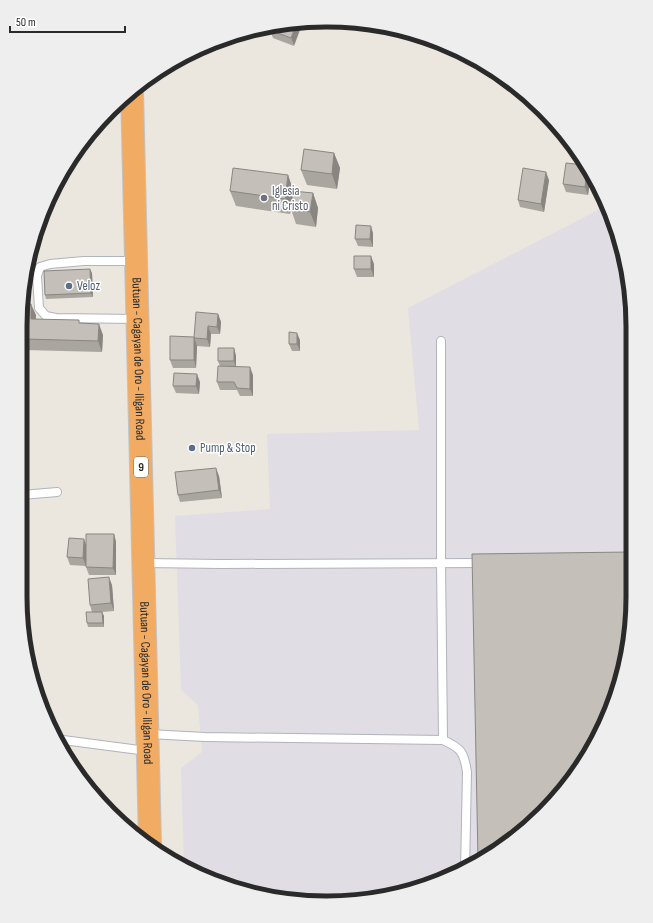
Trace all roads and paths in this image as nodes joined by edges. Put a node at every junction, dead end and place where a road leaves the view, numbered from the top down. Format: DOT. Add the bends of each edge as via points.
graph roads {
  1 [pos="132,98"];
  2 [pos="136,261"];
  3 [pos="138,319"];
  4 [pos="441,341"];
  5 [pos="57,492"];
  6 [pos="27,495"];
  7 [pos="144,563"];
  8 [pos="440,563"];
  9 [pos="488,563"];
  10 [pos="63,740"];
  11 [pos="443,740"];
  12 [pos="148,742"];
  13 [pos="150,838"];
  14 [pos="465,862"];
  1 -- 2 [label="highway, Butuan - Cagayan de Oro - Iligan Road / 9"];
  2 -- 3 [label="highway, Butuan - Cagayan de Oro - Iligan Road / 9"];
  2 -- 3 [label="lane" via="50,264 40,267 37,276 39,308 46,316"];
  3 -- 7 [label="highway, Butuan - Cagayan de Oro - Iligan Road / 9"];
  4 -- 8 [label="lane"];
  5 -- 6 [label="lane"];
  7 -- 8 [label="lane"];
  7 -- 12 [label="highway, Butuan - Cagayan de Oro - Iligan Road / 9"];
  8 -- 9 [label="lane"];
  8 -- 11 [label="lane"];
  10 -- 12 [label="lane"];
  11 -- 12 [label="lane" via="205,737"];
  11 -- 14 [label="lane" via="462,752 467,772"];
  12 -- 13 [label="highway, Butuan - Cagayan de Oro - Iligan Road / 9"];
}
